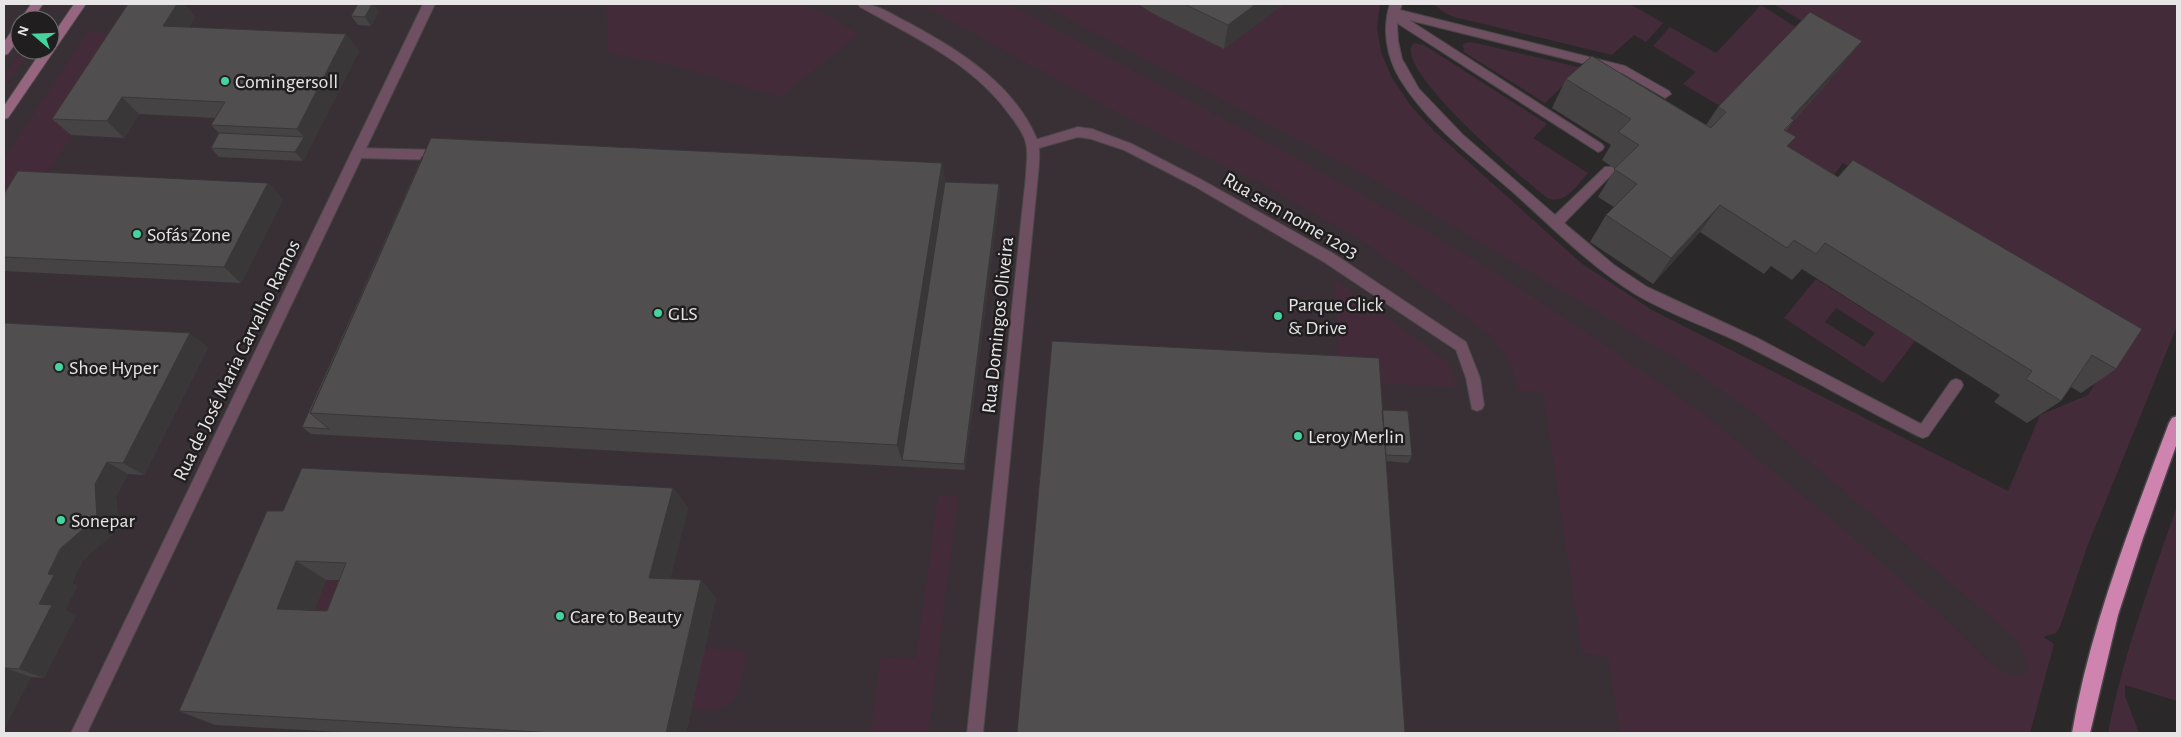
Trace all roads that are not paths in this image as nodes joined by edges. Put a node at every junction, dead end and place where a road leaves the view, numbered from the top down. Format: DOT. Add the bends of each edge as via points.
graph roads {
  1 [pos="80,4"];
  2 [pos="429,4"];
  3 [pos="864,4"];
  4 [pos="1394,10"];
  5 [pos="60,33"];
  6 [pos="42,60"];
  7 [pos="1665,94"];
  8 [pos="4,116"];
  9 [pos="1032,145"];
  10 [pos="1598,147"];
  11 [pos="357,153"];
  12 [pos="458,156"];
  13 [pos="1609,170"];
  14 [pos="1555,223"];
  15 [pos="1956,385"];
  16 [pos="1476,405"];
  17 [pos="2177,423"];
  18 [pos="79,733"];
  19 [pos="975,733"];
  20 [pos="2081,733"];
  1 -- 5 [label="main road"];
  2 -- 11 [label="street, Rua de José Maria Carvalho Ramos"];
  3 -- 9 [label="street, Rua Domingos Oliveira" via="960,59 988,80 1010,104"];
  4 -- 7 [label="street" via="1625,70"];
  4 -- 10 [label="street"];
  4 -- 14 [label="street" via="1390,38 1404,76 1433,112"];
  6 -- 8 [label="main road"];
  9 -- 16 [label="street, Rua sem nome 1203" via="1078,132 1121,145 1198,183 1329,258 1460,346 1473,378"];
  9 -- 19 [label="street, Rua Domingos Oliveira" via="1029,204"];
  11 -- 12 [label="street"];
  11 -- 18 [label="street, Rua de José Maria Carvalho Ramos"];
  13 -- 14 [label="street"];
  14 -- 15 [label="street" via="1581,247 1642,291 1751,341 1923,432"];
  17 -- 20 [label="highway" via="2118,584 2090,686"];
}
